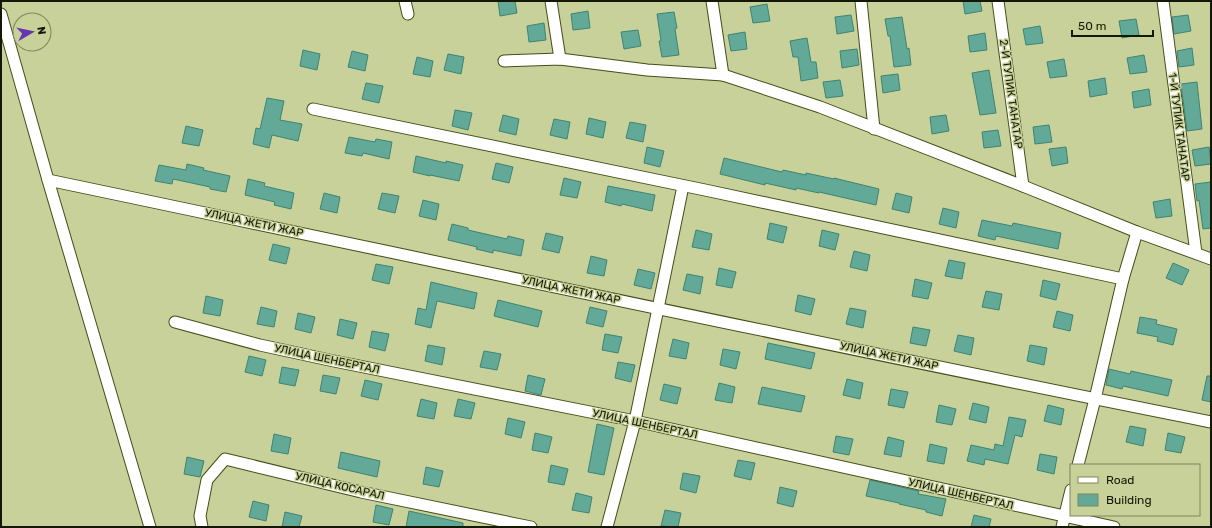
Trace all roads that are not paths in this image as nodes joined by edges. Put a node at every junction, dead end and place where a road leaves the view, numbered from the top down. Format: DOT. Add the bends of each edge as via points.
graph roads {
  1 [pos="405,1"];
  2 [pos="551,1"];
  3 [pos="712,1"];
  4 [pos="861,1"];
  5 [pos="998,1"];
  6 [pos="1162,1"];
  7 [pos="1,14"];
  8 [pos="408,14"];
  9 [pos="560,59"];
  10 [pos="504,61"];
  11 [pos="723,75"];
  12 [pos="313,109"];
  13 [pos="874,129"];
  14 [pos="48,180"];
  15 [pos="683,186"];
  16 [pos="1023,186"];
  17 [pos="1137,232"];
  18 [pos="1196,253"];
  19 [pos="1211,259"];
  20 [pos="1122,279"];
  21 [pos="658,308"];
  22 [pos="175,322"];
  23 [pos="1095,399"];
  24 [pos="635,421"];
  25 [pos="1211,422"];
  26 [pos="1078,464"];
  27 [pos="1070,494"];
  28 [pos="1063,522"];
  29 [pos="150,527"];
  30 [pos="202,527"];
  31 [pos="531,527"];
  32 [pos="607,527"];
  33 [pos="1114,527"];
  1 -- 8 [label="street"];
  2 -- 9 [label="street"];
  3 -- 11 [label="street"];
  4 -- 13 [label="street"];
  5 -- 16 [label="street, 2-Й ТУПИК ТАНАТАР"];
  6 -- 18 [label="street, 1-Й ТУПИК ТАНАТАР"];
  7 -- 14 [label="street"];
  9 -- 10 [label="street"];
  9 -- 11 [label="street" via="647,70"];
  11 -- 13 [label="street" via="820,107"];
  12 -- 15 [label="street"];
  13 -- 16 [label="street"];
  14 -- 21 [label="street, УЛИЦА ЖЕТИ ЖАР"];
  14 -- 29 [label="street"];
  15 -- 20 [label="street"];
  15 -- 21 [label="street"];
  16 -- 17 [label="street"];
  17 -- 18 [label="street"];
  17 -- 20 [label="street"];
  18 -- 19 [label="street"];
  20 -- 23 [label="street"];
  21 -- 23 [label="street, УЛИЦА ЖЕТИ ЖАР"];
  21 -- 24 [label="street"];
  22 -- 24 [label="street, УЛИЦА ШЕНБЕРТАЛ" via="334,362"];
  23 -- 25 [label="street, УЛИЦА ЖЕТИ ЖАР"];
  23 -- 26 [label="street"];
  24 -- 28 [label="street, УЛИЦА ШЕНБЕРТАЛ"];
  24 -- 32 [label="street"];
  27 -- 28 [label="street"];
  28 -- 33 [label="street, УЛИЦА ШЕНБЕРТАЛ"];
  30 -- 31 [label="street, УЛИЦА КОСАРАЛ" via="200,516 207,480 225,458 361,492"];
}
